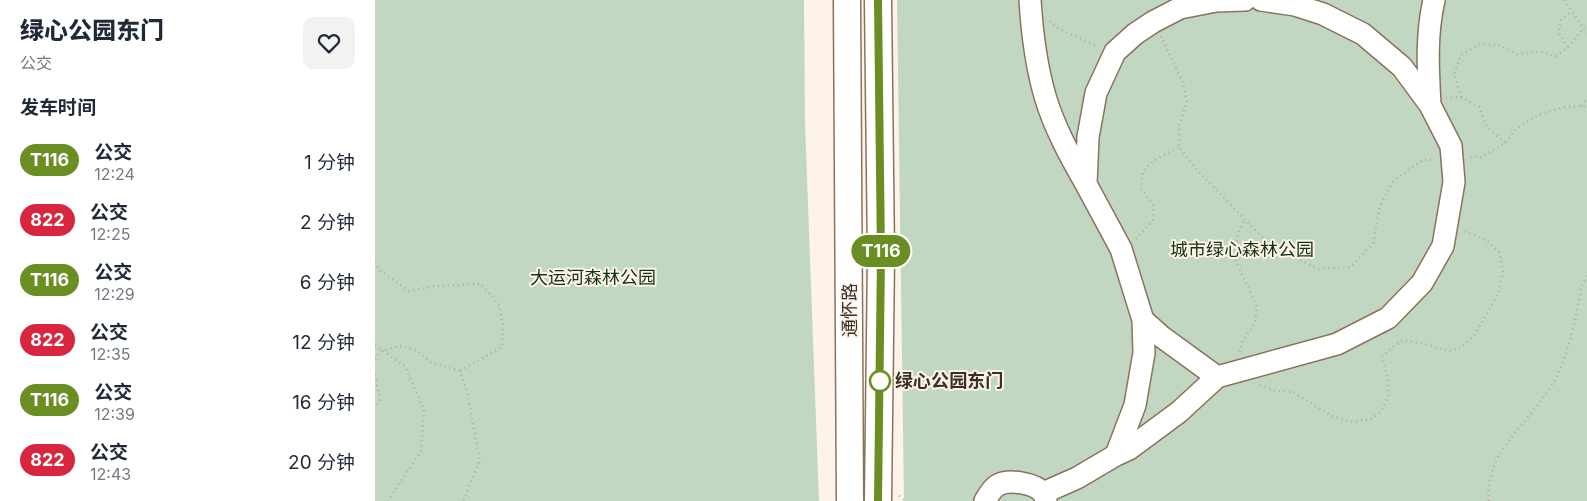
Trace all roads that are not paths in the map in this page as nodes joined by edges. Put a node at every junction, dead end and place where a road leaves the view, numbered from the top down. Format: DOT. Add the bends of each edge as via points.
graph roads {
  1 [pos="847,0"];
  2 [pos="878,0"];
  3 [pos="1029,0"];
  4 [pos="1245,0"];
  5 [pos="1261,0"];
  6 [pos="1434,0"];
  7 [pos="1430,105"];
  8 [pos="1086,184"];
  9 [pos="1143,320"];
  10 [pos="1217,377"];
  11 [pos="1116,455"];
  12 [pos="1045,497"];
  13 [pos="850,501"];
  14 [pos="878,501"];
  15 [pos="985,501"];
  1 -- 13 [label="main road, 通怀路"];
  2 -- 14 [label="main road, 通怀路" via="881,256"];
  3 -- 8 [label="lane" via="1045,96 1066,148"];
  4 -- 8 [label="lane" via="1216,1 1180,8 1135,34 1115,52 1096,93 1088,137"];
  5 -- 7 [label="lane" via="1295,5 1323,14 1363,34 1402,67"];
  6 -- 7 [label="lane" via="1429,21 1427,62"];
  7 -- 10 [label="lane" via="1451,146 1455,182 1443,246 1422,283 1388,318 1337,344"];
  8 -- 9 [label="lane" via="1121,248"];
  9 -- 10 [label="lane"];
  9 -- 11 [label="lane" via="1144,353 1135,405"];
  10 -- 11 [label="lane" via="1179,412"];
  11 -- 12 [label="lane"];
  12 -- 15 [label="lane" via="1028,483 1014,482 998,485"];
}
